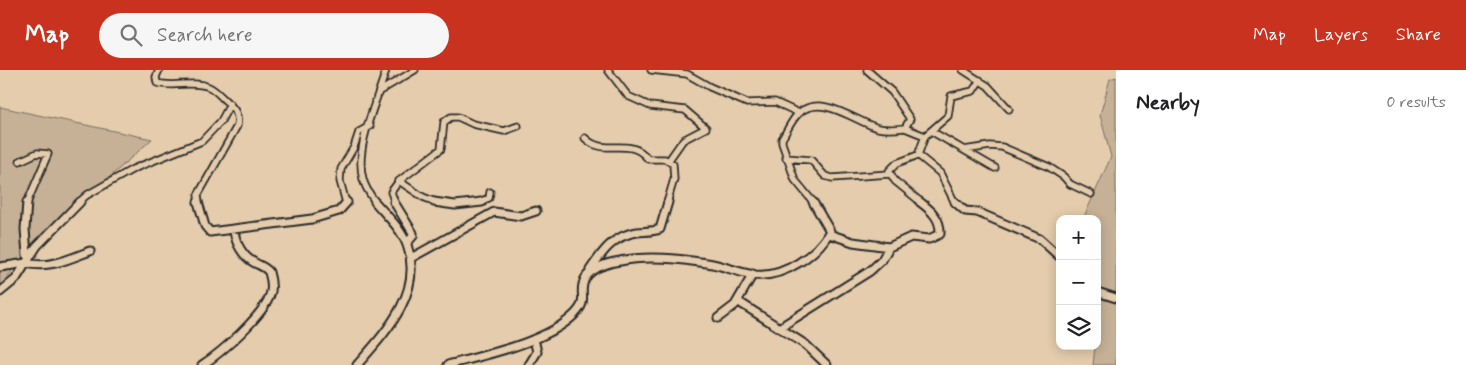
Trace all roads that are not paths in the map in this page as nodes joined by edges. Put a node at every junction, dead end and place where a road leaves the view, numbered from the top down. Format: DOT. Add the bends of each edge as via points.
graph roads {
  1 [pos="159,70"];
  2 [pos="386,70"];
  3 [pos="416,70"];
  4 [pos="608,70"];
  5 [pos="651,70"];
  6 [pos="867,70"];
  7 [pos="964,70"];
  8 [pos="980,80"];
  9 [pos="380,92"];
  10 [pos="230,104"];
  11 [pos="1009,109"];
  12 [pos="799,114"];
  13 [pos="370,126"];
  14 [pos="518,126"];
  15 [pos="905,128"];
  16 [pos="931,131"];
  17 [pos="925,136"];
  18 [pos="585,138"];
  19 [pos="964,150"];
  20 [pos="918,155"];
  21 [pos="786,158"];
  22 [pos="670,160"];
  23 [pos="20,161"];
  24 [pos="995,168"];
  25 [pos="889,174"];
  26 [pos="399,181"];
  27 [pos="490,192"];
  28 [pos="1091,194"];
  29 [pos="536,211"];
  30 [pos="234,230"];
  31 [pos="829,234"];
  32 [pos="407,243"];
  33 [pos="889,247"];
  34 [pos="90,251"];
  35 [pos="1056,253"];
  36 [pos="411,258"];
  37 [pos="28,260"];
  38 [pos="0,267"];
  39 [pos="588,274"];
  40 [pos="753,274"];
  41 [pos="0,292"];
  42 [pos="1101,293"];
  43 [pos="1116,298"];
  44 [pos="739,302"];
  45 [pos="718,318"];
  46 [pos="779,328"];
  47 [pos="534,339"];
  48 [pos="202,365"];
  49 [pos="357,365"];
  50 [pos="448,365"];
  51 [pos="529,365"];
  52 [pos="827,365"];
  1 -- 10 [label="street" via="157,83 175,87 206,86"];
  2 -- 9 [label="street"];
  3 -- 9 [label="street"];
  4 -- 22 [label="street" via="628,96 650,106 687,111 706,128 683,140"];
  5 -- 12 [label="street" via="690,75 747,102 777,103"];
  6 -- 15 [label="street" via="898,100 910,119"];
  7 -- 8 [label="street"];
  8 -- 11 [label="street"];
  8 -- 16 [label="street" via="973,91 951,96 948,116"];
  9 -- 13 [label="street"];
  10 -- 30 [label="street" via="238,114 237,126 197,201 210,232"];
  10 -- 37 [label="street" via="221,122 202,141 133,169 87,195"];
  12 -- 15 [label="street" via="809,109 832,108 879,129"];
  12 -- 21 [label="street" via="782,139"];
  13 -- 30 [label="street" via="359,132 341,169 340,181 347,202 344,208 290,224"];
  13 -- 32 [label="street" via="361,164 364,184"];
  14 -- 26 [label="street" via="504,132 462,118 448,119 443,124 441,149"];
  15 -- 17 [label="street"];
  16 -- 17 [label="street"];
  16 -- 19 [label="street"];
  17 -- 20 [label="street"];
  18 -- 22 [label="street" via="602,146 638,149 648,159"];
  19 -- 24 [label="street"];
  19 -- 28 [label="street" via="1002,147 1049,167 1070,184"];
  20 -- 25 [label="street" via="897,164"];
  20 -- 35 [label="street" via="940,173 956,204 965,211 977,212 1040,238"];
  21 -- 25 [label="street" via="811,160 825,176 832,178"];
  21 -- 31 [label="street" via="794,180 826,219"];
  22 -- 39 [label="street" via="674,172 660,229 618,236 604,248"];
  23 -- 37 [label="street" via="36,153 48,154 31,188 25,217"];
  25 -- 33 [label="street" via="937,218 940,232 933,238 914,236"];
  26 -- 27 [label="street" via="426,200 444,205 482,202 489,198"];
  26 -- 32 [label="street" via="392,195 413,233"];
  29 -- 36 [label="street" via="522,216 494,212"];
  30 -- 48 [label="street" via="234,240 238,245 254,263 269,272 271,294 262,309 218,355"];
  31 -- 33 [label="street" via="854,242"];
  31 -- 40 [label="street" via="819,247 778,271"];
  32 -- 36 [label="street"];
  33 -- 46 [label="street" via="884,258 867,272"];
  34 -- 37 [label="street" via="61,262 38,266"];
  36 -- 49 [label="street" via="410,288 405,300 388,329"];
  37 -- 38 [label="street"];
  37 -- 41 [label="street" via="16,278"];
  39 -- 40 [label="street" via="624,260 646,258 709,263"];
  39 -- 47 [label="street" via="583,283 586,298 573,315"];
  40 -- 44 [label="street"];
  42 -- 43 [label="street"];
  44 -- 45 [label="street"];
  44 -- 46 [label="street"];
  46 -- 52 [label="street" via="806,345"];
  47 -- 50 [label="street"];
  47 -- 51 [label="street" via="537,352"];
}
